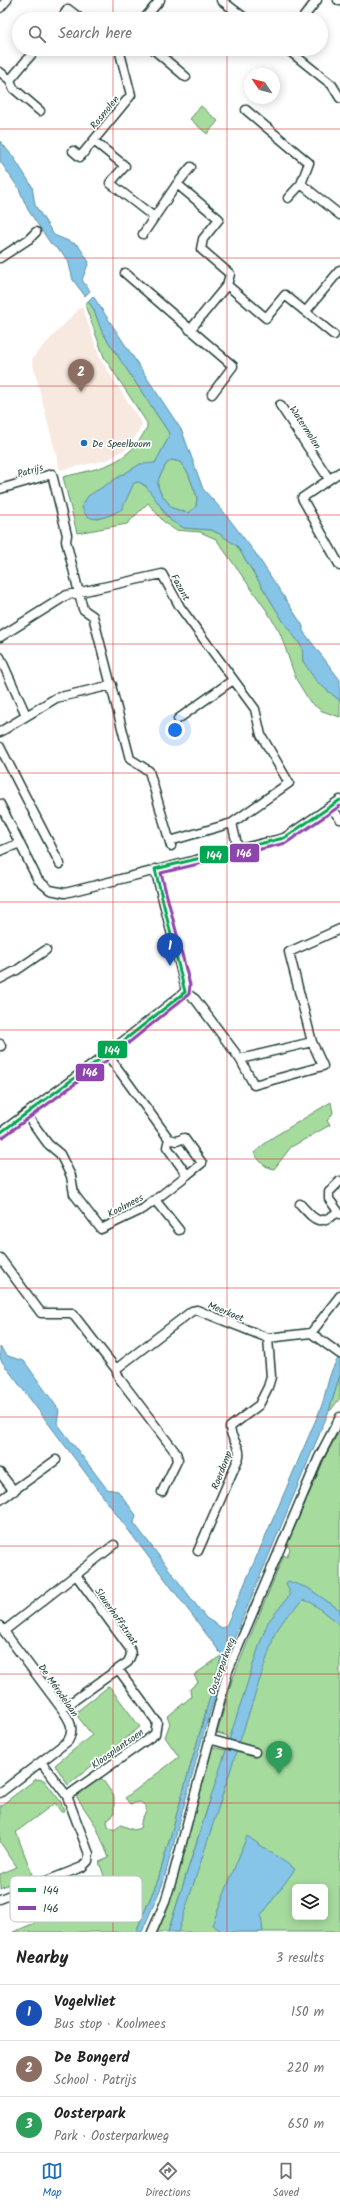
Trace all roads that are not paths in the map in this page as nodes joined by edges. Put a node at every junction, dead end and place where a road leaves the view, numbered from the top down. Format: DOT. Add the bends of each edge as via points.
graph roads {
  1 [pos="6,0"];
  2 [pos="160,0"];
  3 [pos="221,0"];
  4 [pos="317,0"];
  5 [pos="0,8"];
  6 [pos="150,12"];
  7 [pos="237,12"];
  8 [pos="308,12"];
  9 [pos="30,56"];
  10 [pos="122,56"];
  11 [pos="161,56"];
  12 [pos="295,56"];
  13 [pos="0,72"];
  14 [pos="186,77"];
  15 [pos="10,80"];
  16 [pos="340,98"];
  17 [pos="246,110"];
  18 [pos="40,112"];
  19 [pos="94,141"];
  20 [pos="72,151"];
  21 [pos="191,167"];
  22 [pos="177,184"];
  23 [pos="301,184"];
  24 [pos="288,198"];
  25 [pos="340,215"];
  26 [pos="154,217"];
  27 [pos="36,232"];
  28 [pos="143,234"];
  29 [pos="0,258"];
  30 [pos="340,270"];
  31 [pos="125,273"];
  32 [pos="227,285"];
  33 [pos="306,311"];
  34 [pos="190,330"];
  35 [pos="334,335"];
  36 [pos="212,394"];
  37 [pos="280,405"];
  38 [pos="340,472"];
  39 [pos="329,479"];
  40 [pos="0,489"];
  41 [pos="66,535"];
  42 [pos="340,566"];
  43 [pos="79,592"];
  44 [pos="0,637"];
  45 [pos="0,657"];
  46 [pos="233,680"];
  47 [pos="112,685"];
  48 [pos="26,715"];
  49 [pos="178,719"];
  50 [pos="0,732"];
  51 [pos="0,747"];
  52 [pos="340,800"];
  53 [pos="0,804"];
  54 [pos="331,806"];
  55 [pos="340,819"];
  56 [pos="232,823"];
  57 [pos="20,842"];
  58 [pos="238,849"];
  59 [pos="0,851"];
  60 [pos="60,864"];
  61 [pos="155,869"];
  62 [pos="340,929"];
  63 [pos="46,950"];
  64 [pos="0,978"];
  65 [pos="185,992"];
  66 [pos="312,1042"];
  67 [pos="106,1054"];
  68 [pos="240,1059"];
  69 [pos="26,1114"];
  70 [pos="0,1133"];
  71 [pos="169,1139"];
  72 [pos="187,1175"];
  73 [pos="340,1181"];
  74 [pos="155,1200"];
  75 [pos="300,1204"];
  76 [pos="339,1213"];
  77 [pos="178,1230"];
  78 [pos="0,1258"];
  79 [pos="340,1296"];
  80 [pos="311,1333"];
  81 [pos="268,1338"];
  82 [pos="339,1354"];
  83 [pos="116,1369"];
  84 [pos="340,1417"];
  85 [pos="56,1460"];
  86 [pos="0,1473"];
  87 [pos="14,1491"];
  88 [pos="162,1492"];
  89 [pos="0,1500"];
  90 [pos="114,1545"];
  91 [pos="198,1551"];
  92 [pos="76,1575"];
  93 [pos="2,1628"];
  94 [pos="118,1669"];
  95 [pos="62,1709"];
  96 [pos="209,1739"];
  97 [pos="255,1752"];
  98 [pos="41,1762"];
  99 [pos="0,1792"];
  100 [pos="67,1796"];
  101 [pos="61,1876"];
  102 [pos="10,1895"];
  103 [pos="0,1899"];
  104 [pos="152,1932"];
  1 -- 5 [label="street"];
  2 -- 6 [label="street"];
  3 -- 7 [label="street"];
  4 -- 8 [label="street"];
  9 -- 15 [label="street"];
  10 -- 19 [label="street, Rosmolen" via="131,95"];
  11 -- 14 [label="street"];
  12 -- 16 [label="street" via="332,86"];
  13 -- 15 [label="street"];
  15 -- 18 [label="street" via="13,88"];
  17 -- 23 [label="street" via="309,163"];
  19 -- 20 [label="street, Rosmolen" via="80,157"];
  19 -- 26 [label="street, Rosmolen" via="124,166 110,183"];
  21 -- 22 [label="street"];
  22 -- 26 [label="street"];
  22 -- 32 [label="street" via="219,218 203,239 201,249 230,274"];
  23 -- 24 [label="street"];
  23 -- 25 [label="street"];
  26 -- 28 [label="street"];
  27 -- 29 [label="street" via="29,240"];
  30 -- 33 [label="street"];
  31 -- 34 [label="street"];
  32 -- 33 [label="street" via="266,318 285,294"];
  32 -- 34 [label="street"];
  33 -- 35 [label="street"];
  34 -- 36 [label="street" via="233,366"];
  37 -- 39 [label="street, Watermolen"];
  38 -- 39 [label="street"];
  39 -- 42 [label="street" via="302,498"];
  40 -- 41 [label="street, Patrijs" via="52,474"];
  41 -- 43 [label="street, Fazant"];
  43 -- 44 [label="street, Fazant" via="67,594"];
  43 -- 46 [label="street, Fazant" via="162,574 180,607"];
  43 -- 47 [label="street, Fazant" via="83,609 93,616"];
  45 -- 48 [label="street"];
  46 -- 49 [label="street"];
  46 -- 56 [label="street, Fazant" via="255,709 261,735 289,783"];
  47 -- 48 [label="street" via="56,698"];
  47 -- 56 [label="street, Fazant" via="130,759 148,771 170,843"];
  48 -- 50 [label="street"];
  51 -- 60 [label="street"];
  52 -- 54 [label="street"];
  53 -- 57 [label="street"];
  54 -- 55 [label="street"];
  54 -- 58 [label="street" via="284,838"];
  56 -- 58 [label="street"];
  57 -- 59 [label="street"];
  57 -- 61 [label="street" via="38,880 50,890 65,893"];
  58 -- 61 [label="street"];
  61 -- 65 [label="street"];
  62 -- 66 [label="street" via="289,952"];
  63 -- 64 [label="street" via="17,970"];
  65 -- 67 [label="street"];
  65 -- 68 [label="street" via="195,999"];
  66 -- 68 [label="street"];
  66 -- 68 [label="street" via="323,1066 254,1085"];
  67 -- 69 [label="street"];
  67 -- 71 [label="street"];
  69 -- 70 [label="street"];
  69 -- 74 [label="street, Koolmees" via="48,1144 60,1154 71,1176 74,1194 101,1229 143,1209"];
  71 -- 72 [label="street" via="167,1147"];
  71 -- 72 [label="street, Koolmees" via="177,1141 184,1138 202,1163"];
  72 -- 74 [label="street, Koolmees"];
  73 -- 76 [label="street" via="329,1192 329,1199"];
  74 -- 77 [label="street, Koolmees"];
  75 -- 76 [label="street" via="320,1221"];
  78 -- 83 [label="street" via="41,1313 72,1313"];
  79 -- 80 [label="street"];
  80 -- 81 [label="street, Meerkoet"];
  80 -- 82 [label="street"];
  81 -- 83 [label="street, Meerkoet" via="197,1310 192,1311"];
  81 -- 91 [label="street, Roerdomp" via="271,1377 259,1405 230,1427 230,1433 240,1450 239,1457"];
  83 -- 88 [label="street" via="119,1378 176,1453 178,1459"];
  84 -- 96 [label="street, Oosterparkweg" via="319,1456 228,1671"];
  85 -- 87 [label="street"];
  86 -- 87 [label="street"];
  87 -- 89 [label="street"];
  90 -- 92 [label="street"];
  92 -- 93 [label="street"];
  92 -- 94 [label="street, Slauerhoffstraat" via="130,1649 128,1662"];
  93 -- 95 [label="street, De Mérodelaan"];
  94 -- 95 [label="street, Slauerhoffstraat"];
  94 -- 100 [label="street, Kloosplantsoen" via="157,1722 155,1734"];
  95 -- 98 [label="street, De Mérodelaan" via="72,1724 72,1733 68,1741"];
  96 -- 97 [label="street"];
  96 -- 104 [label="street, Oosterparkweg" via="165,1902"];
  98 -- 99 [label="street, De Mérodelaan"];
  98 -- 100 [label="street"];
  100 -- 101 [label="street" via="89,1854 88,1861 82,1868"];
  102 -- 103 [label="street"];
}
